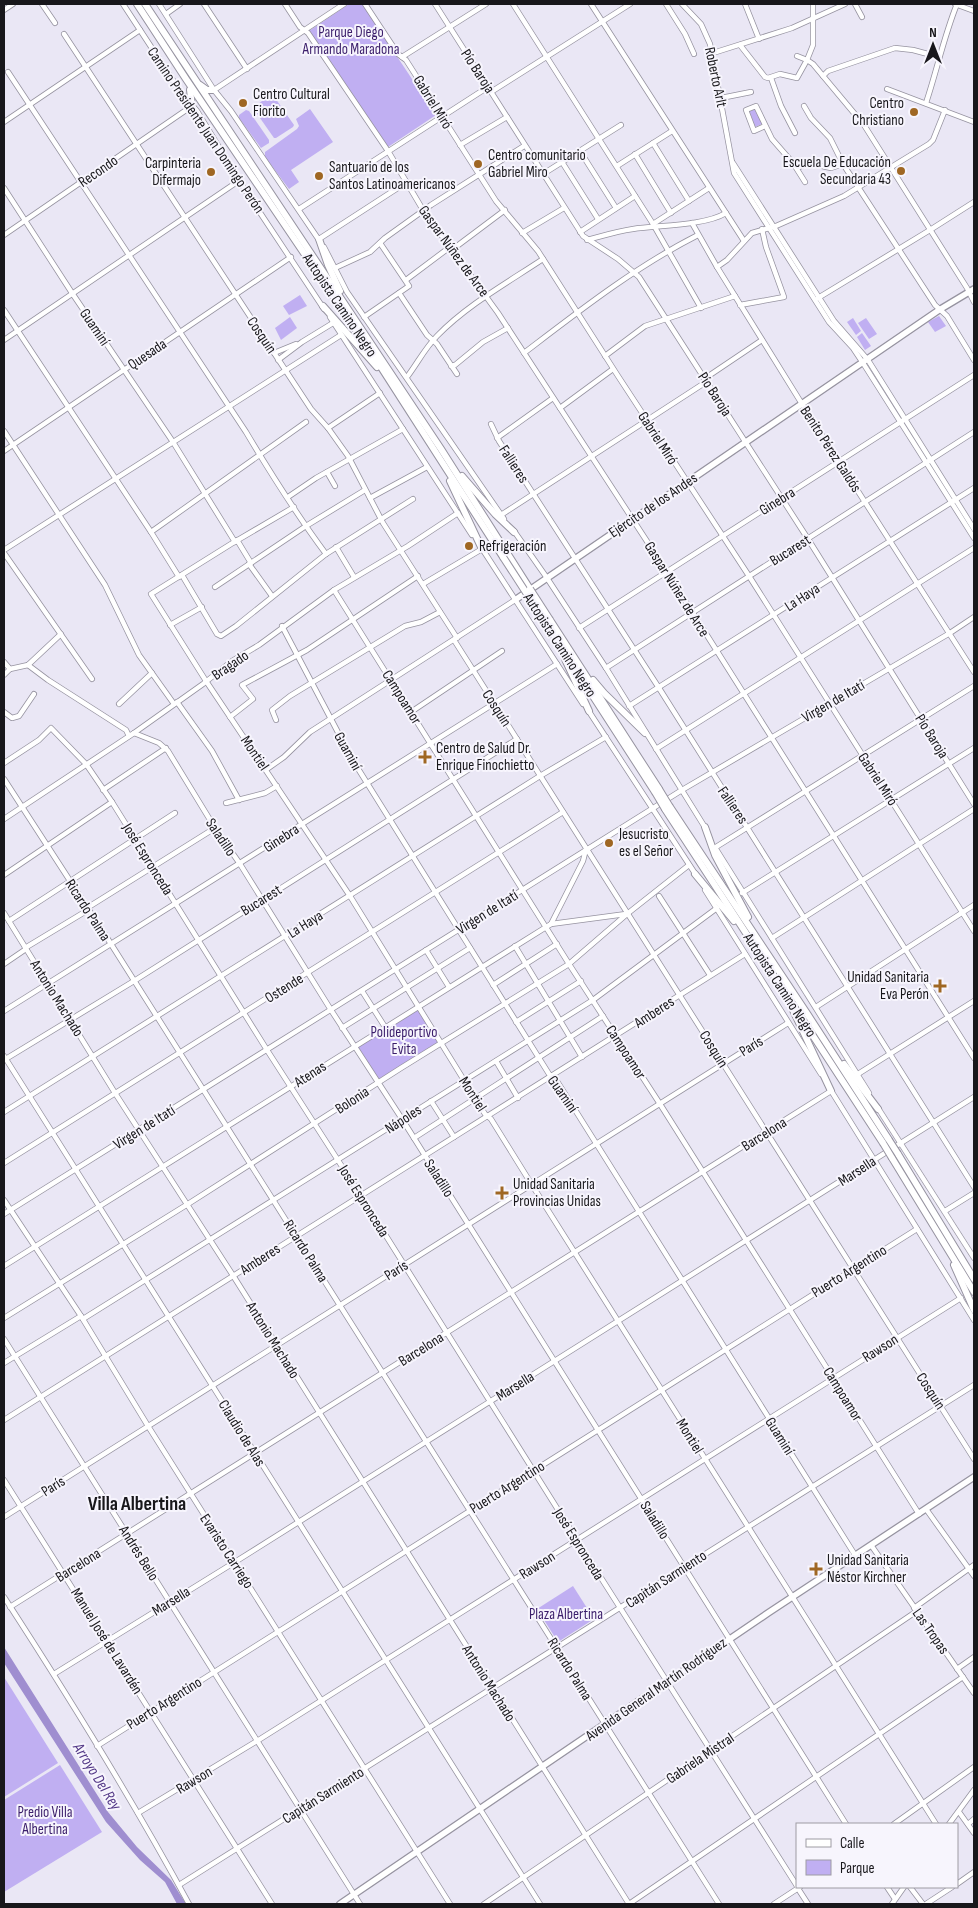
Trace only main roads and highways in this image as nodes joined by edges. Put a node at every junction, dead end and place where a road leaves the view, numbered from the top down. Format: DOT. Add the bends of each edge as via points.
graph roads {
  1 [pos="137,4"];
  2 [pos="145,4"];
  3 [pos="189,78"];
  4 [pos="214,90"];
  5 [pos="192,106"];
  6 [pos="319,239"];
  7 [pos="972,291"];
  8 [pos="323,306"];
  9 [pos="359,325"];
  10 [pos="410,412"];
  11 [pos="427,438"];
  12 [pos="441,449"];
  13 [pos="514,532"];
  14 [pos="482,550"];
  15 [pos="505,556"];
  16 [pos="515,600"];
  17 [pos="549,625"];
  18 [pos="568,647"];
  19 [pos="589,711"];
  20 [pos="645,733"];
  21 [pos="657,791"];
  22 [pos="668,808"];
  23 [pos="705,827"];
  24 [pos="695,874"];
  25 [pos="758,939"];
  26 [pos="752,943"];
  27 [pos="786,993"];
  28 [pos="808,1015"];
  29 [pos="831,1091"];
  30 [pos="878,1109"];
  31 [pos="886,1142"];
  32 [pos="895,1156"];
  33 [pos="936,1216"];
  34 [pos="943,1241"];
  35 [pos="974,1272"];
  36 [pos="974,1279"];
  37 [pos="974,1292"];
  38 [pos="974,1310"];
  39 [pos="974,1477"];
  40 [pos="340,1904"];
  1 -- 3 [label="highway, Autopista Camino Negro"];
  2 -- 3 [label="highway, Autopista Camino Negro"];
  3 -- 4 [label="highway" via="205,89"];
  3 -- 5 [label="highway"];
  3 -- 9 [label="highway, Autopista Camino Negro"];
  3 -- 10 [label="highway, Autopista Camino Negro"];
  6 -- 9 [label="highway" via="334,279"];
  7 -- 16 [label="main road, Ejército de los Andes" via="686,481"];
  8 -- 10 [label="highway" via="372,361"];
  9 -- 12 [label="highway, Autopista Camino Negro"];
  10 -- 11 [label="highway, Autopista Camino Negro"];
  11 -- 14 [label="highway"];
  11 -- 15 [label="highway, Autopista Camino Negro"];
  12 -- 13 [label="highway" via="484,502"];
  12 -- 15 [label="highway, Autopista Camino Negro"];
  15 -- 17 [label="highway, Autopista Camino Negro, bridge"];
  17 -- 18 [label="highway, Autopista Camino Negro"];
  17 -- 19 [label="highway"];
  17 -- 21 [label="highway, Autopista Camino Negro"];
  18 -- 20 [label="highway" via="601,689"];
  18 -- 21 [label="highway, Autopista Camino Negro"];
  21 -- 22 [label="highway, Autopista Camino Negro, bridge"];
  22 -- 25 [label="highway, Autopista Camino Negro"];
  22 -- 26 [label="highway, Autopista Camino Negro"];
  23 -- 25 [label="highway" via="715,855"];
  24 -- 26 [label="highway"];
  25 -- 28 [label="highway, Autopista Camino Negro"];
  26 -- 27 [label="highway, Autopista Camino Negro"];
  27 -- 29 [label="highway"];
  27 -- 31 [label="highway, Autopista Camino Negro"];
  28 -- 30 [label="highway"];
  28 -- 31 [label="highway, Autopista Camino Negro"];
  31 -- 32 [label="highway, Autopista Camino Negro, bridge"];
  32 -- 33 [label="highway, Autopista Camino Negro"];
  32 -- 34 [label="highway, Autopista Camino Negro"];
  33 -- 35 [label="highway"];
  33 -- 36 [label="highway, Autopista Camino Negro"];
  34 -- 37 [label="highway, Autopista Camino Negro"];
  34 -- 38 [label="highway"];
  39 -- 40 [label="main road, Avenida General Martín Rodríguez"];
}
